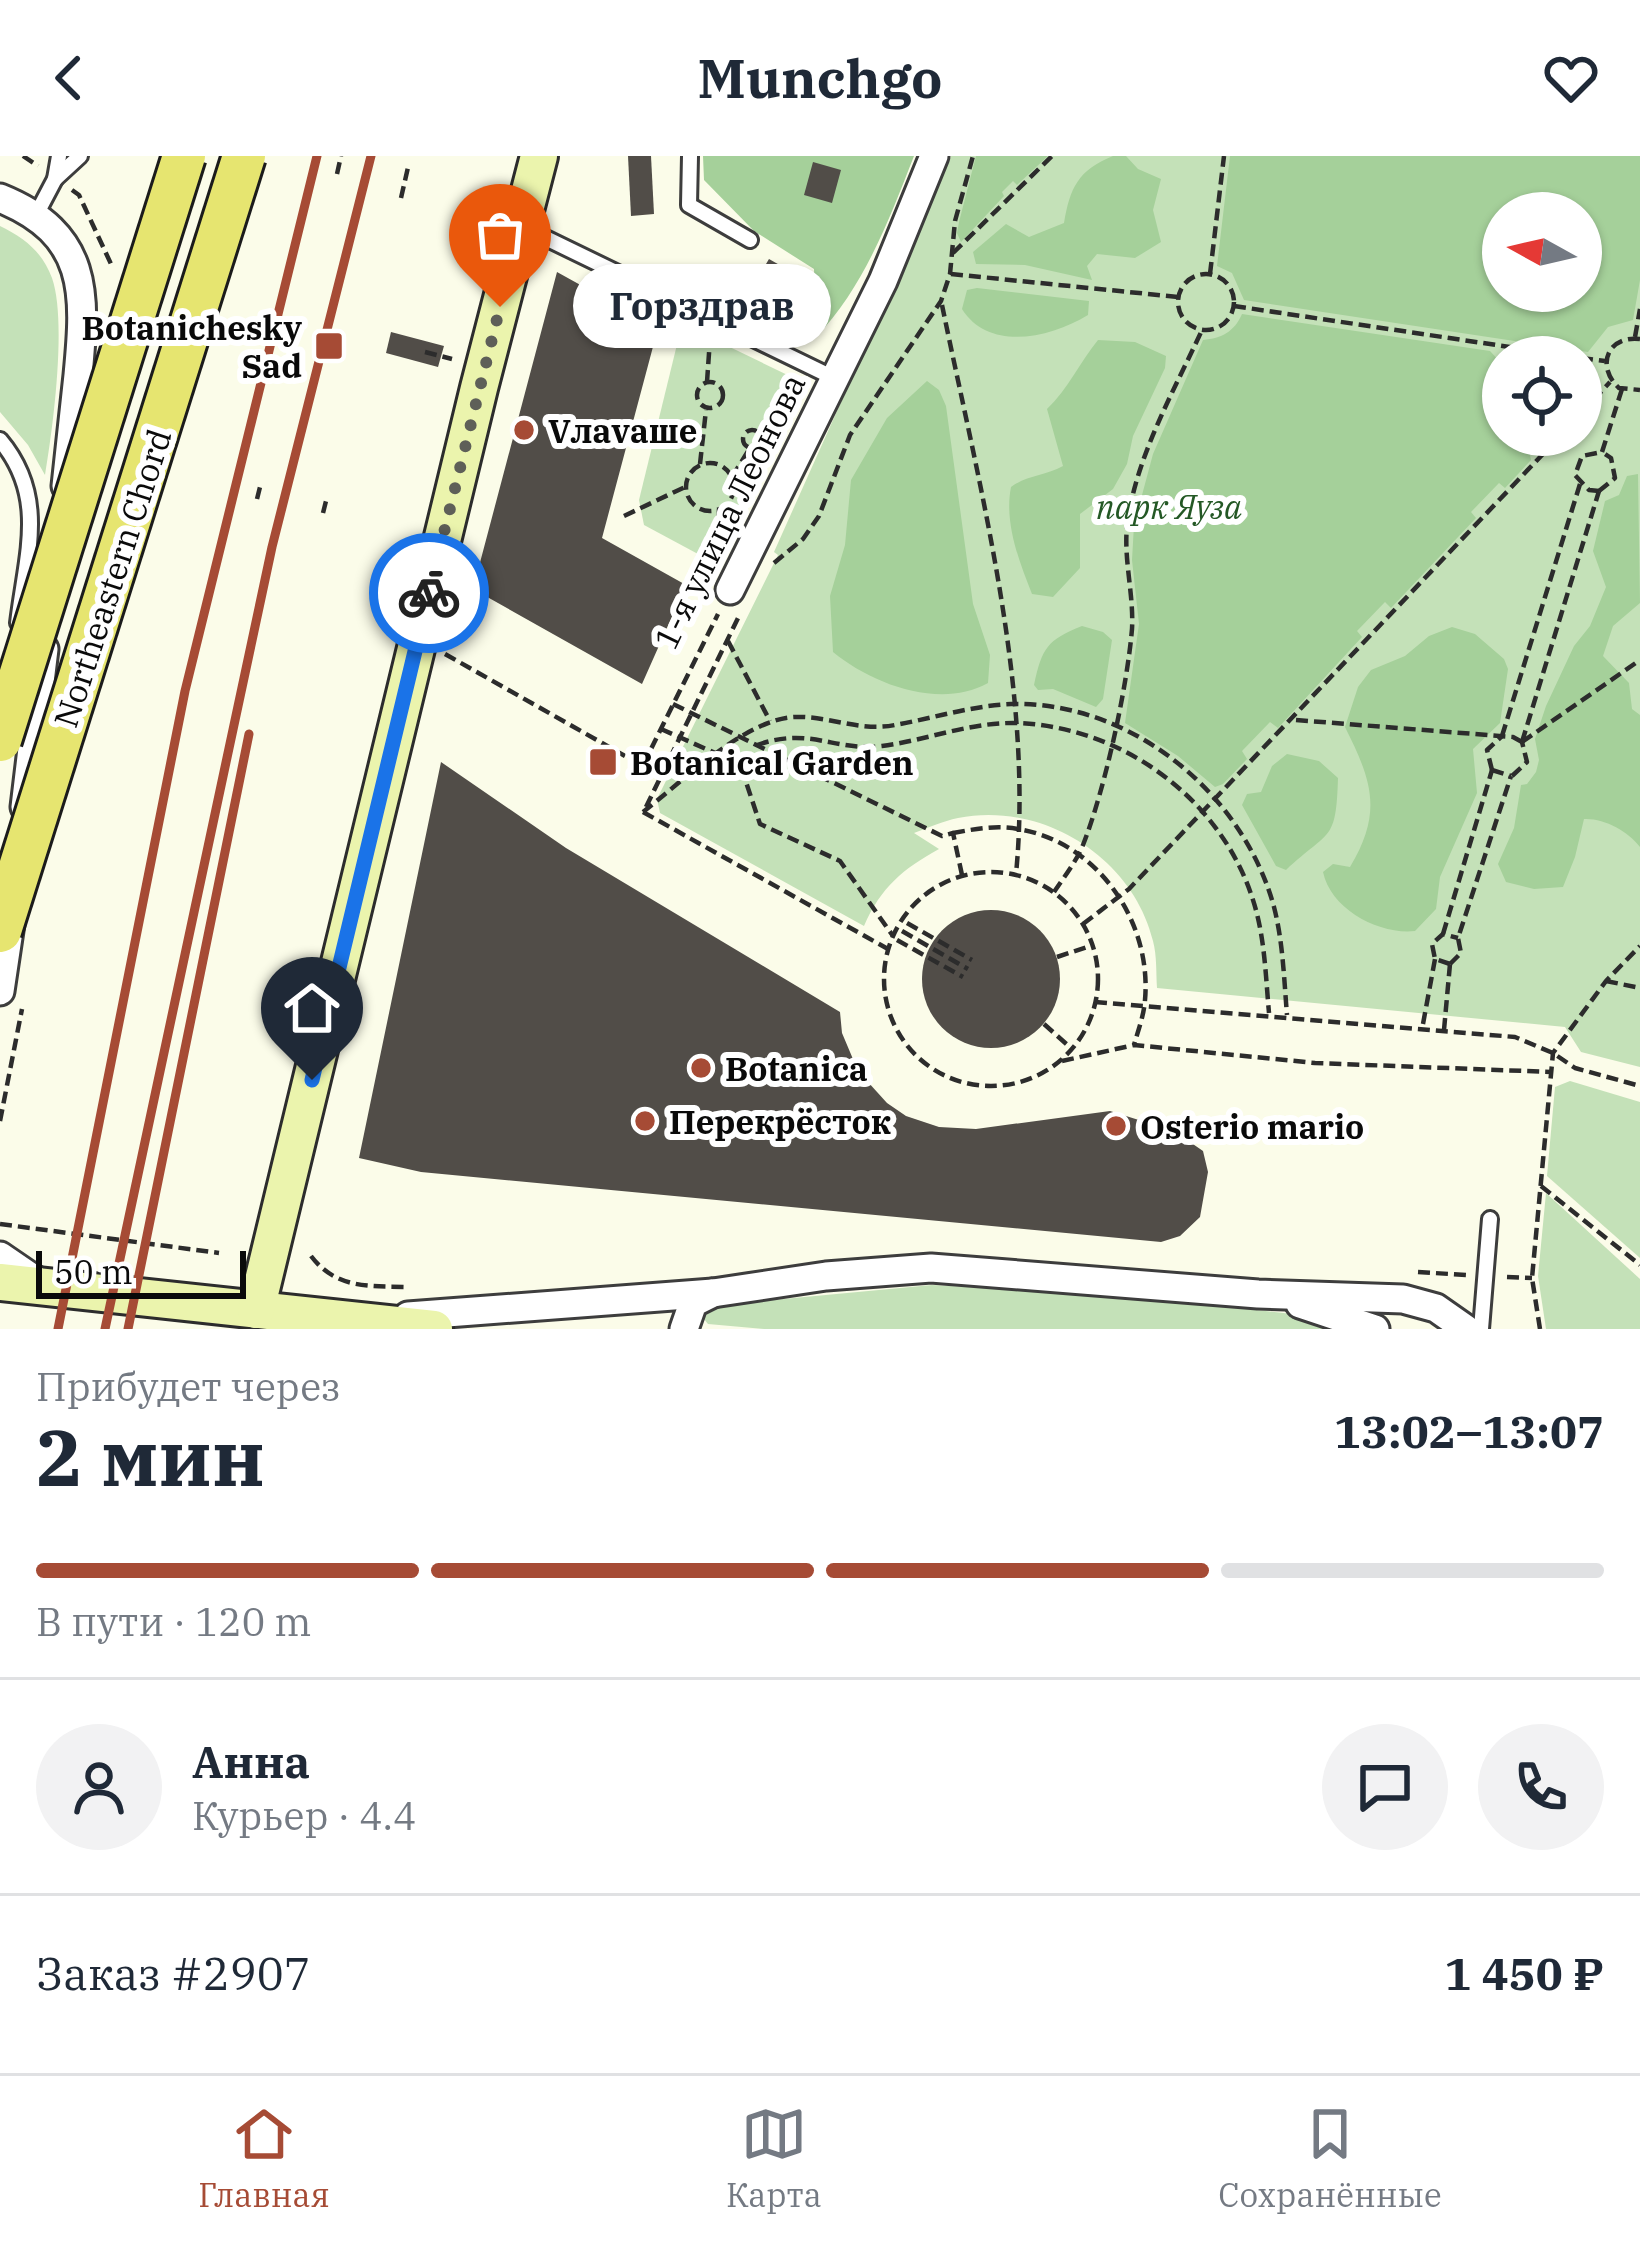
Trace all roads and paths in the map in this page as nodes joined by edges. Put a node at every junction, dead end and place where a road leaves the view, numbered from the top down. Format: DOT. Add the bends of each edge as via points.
graph roads {
  1 [pos="23,156"];
  2 [pos="59,156"];
  3 [pos="80,156"];
  4 [pos="184,156"];
  5 [pos="244,156"];
  6 [pos="341,156"];
  7 [pos="539,156"];
  8 [pos="691,156"];
  9 [pos="934,156"];
  10 [pos="973,156"];
  11 [pos="1052,156"];
  12 [pos="1224,156"];
  13 [pos="409,164"];
  14 [pos="337,174"];
  15 [pos="55,178"];
  16 [pos="0,198"];
  17 [pos="400,198"];
  18 [pos="35,217"];
  19 [pos="521,226"];
  20 [pos="750,240"];
  21 [pos="953,253"];
  22 [pos="950,274"];
  23 [pos="1210,274"];
  24 [pos="117,278"];
  25 [pos="1178,297"];
  26 [pos="941,302"];
  27 [pos="1234,306"];
  28 [pos="1640,310"];
  29 [pos="1202,330"];
  30 [pos="710,334"];
  31 [pos="1637,338"];
  32 [pos="1482,343"];
  33 [pos="425,352"];
  34 [pos="441,356"];
  35 [pos="1602,361"];
  36 [pos="1605,361"];
  37 [pos="798,379"];
  38 [pos="835,379"];
  39 [pos="1611,381"];
  40 [pos="707,382"];
  41 [pos="1622,389"];
  42 [pos="1602,391"];
  43 [pos="1640,391"];
  44 [pos="706,408"];
  45 [pos="759,433"];
  46 [pos="0,440"];
  47 [pos="750,448"];
  48 [pos="1602,452"];
  49 [pos="1541,456"];
  50 [pos="1586,456"];
  51 [pos="700,464"];
  52 [pos="732,477"];
  53 [pos="261,483"];
  54 [pos="1580,484"];
  55 [pos="686,487"];
  56 [pos="1600,491"];
  57 [pos="327,497"];
  58 [pos="257,499"];
  59 [pos="719,509"];
  60 [pos="323,512"];
  61 [pos="624,516"];
  62 [pos="718,563"];
  63 [pos="770,567"];
  64 [pos="736,600"];
  65 [pos="728,641"];
  66 [pos="445,654"];
  67 [pos="1640,660"];
  68 [pos="673,704"];
  69 [pos="1015,704"];
  70 [pos="692,713"];
  71 [pos="1292,720"];
  72 [pos="770,721"];
  73 [pos="1016,723"];
  74 [pos="1115,724"];
  75 [pos="661,729"];
  76 [pos="1502,736"];
  77 [pos="741,737"];
  78 [pos="680,738"];
  79 [pos="0,740"];
  80 [pos="1522,742"];
  81 [pos="757,745"];
  82 [pos="1109,745"];
  83 [pos="717,755"];
  84 [pos="0,756"];
  85 [pos="625,756"];
  86 [pos="644,765"];
  87 [pos="1492,770"];
  88 [pos="1511,776"];
  89 [pos="1217,799"];
  90 [pos="644,812"];
  91 [pos="1204,812"];
  92 [pos="1020,829"];
  93 [pos="953,832"];
  94 [pos="1078,854"];
  95 [pos="1016,874"];
  96 [pos="962,875"];
  97 [pos="1054,892"];
  98 [pos="1120,897"];
  99 [pos="907,923"];
  100 [pos="1083,924"];
  101 [pos="902,931"];
  102 [pos="1443,934"];
  103 [pos="895,938"];
  104 [pos="1458,938"];
  105 [pos="1093,945"];
  106 [pos="2,946"];
  107 [pos="1640,946"];
  108 [pos="888,949"];
  109 [pos="1057,957"];
  110 [pos="1436,959"];
  111 [pos="972,960"];
  112 [pos="1450,964"];
  113 [pos="968,969"];
  114 [pos="964,977"];
  115 [pos="1606,981"];
  116 [pos="1640,988"];
  117 [pos="0,992"];
  118 [pos="1095,1001"];
  119 [pos="1145,1005"];
  120 [pos="1269,1013"];
  121 [pos="1287,1015"];
  122 [pos="1043,1024"];
  123 [pos="1423,1027"];
  124 [pos="1444,1030"];
  125 [pos="1134,1046"];
  126 [pos="1072,1048"];
  127 [pos="1553,1053"];
  128 [pos="1058,1062"];
  129 [pos="1551,1072"];
  130 [pos="1640,1086"];
  131 [pos="1541,1186"];
  132 [pos="1490,1219"];
  133 [pos="0,1224"];
  134 [pos="219,1253"];
  135 [pos="0,1256"];
  136 [pos="310,1256"];
  137 [pos="1640,1265"];
  138 [pos="1509,1277"];
  139 [pos="1532,1278"];
  140 [pos="338,1281"];
  141 [pos="0,1282"];
  142 [pos="47,1287"];
  143 [pos="713,1293"];
  144 [pos="1258,1294"];
  145 [pos="256,1310"];
  146 [pos="342,1321"];
  147 [pos="434,1329"];
  148 [pos="684,1329"];
  149 [pos="1376,1329"];
  150 [pos="1466,1329"];
  151 [pos="1481,1329"];
  152 [pos="1540,1329"];
  1 -- 15 [label="path"];
  2 -- 15 [label="lane"];
  3 -- 15 [label="lane"];
  4 -- 79 [label="main road, Northeastern Chord, bridge"];
  5 -- 106 [label="main road, Northeastern Chord, bridge"];
  6 -- 14 [label="path"];
  7 -- 19 [label="street"];
  8 -- 20 [label="lane" via="689,205"];
  9 -- 38 [label="street, 1-я улица Леонова"];
  10 -- 21 [label="path"];
  11 -- 21 [label="path"];
  12 -- 23 [label="path"];
  13 -- 17 [label="path"];
  15 -- 18 [label="lane"];
  15 -- 24 [label="path" via="79,195"];
  16 -- 18 [label="street"];
  18 -- 106 [label="street" via="77,270 84,303"];
  19 -- 38 [label="lane"];
  19 -- 145 [label="street"];
  21 -- 22 [label="path"];
  22 -- 25 [label="path"];
  22 -- 26 [label="path"];
  23 -- 25 [label="path" via="1184,284"];
  23 -- 27 [label="path" via="1232,291"];
  25 -- 29 [label="path" via="1180,312"];
  26 -- 63 [label="path" via="850,435 819,516"];
  26 -- 69 [label="path"];
  27 -- 29 [label="path" via="1228,319"];
  27 -- 32 [label="path"];
  28 -- 31 [label="path"];
  29 -- 74 [label="path" via="1134,487 1125,561 1132,624"];
  30 -- 40 [label="path"];
  31 -- 36 [label="path" via="1615,343"];
  33 -- 34 [label="path"];
  35 -- 36 [label="path"];
  36 -- 39 [label="path"];
  37 -- 45 [label="path"];
  38 -- 64 [label="street, 1-я улица Леонова"];
  39 -- 41 [label="path"];
  39 -- 42 [label="path"];
  40 -- 44 [label="path" via="697,391"];
  40 -- 44 [label="path" via="724,392 720,405"];
  41 -- 43 [label="path"];
  41 -- 48 [label="path"];
  44 -- 51 [label="path"];
  45 -- 47 [label="path" via="760,444"];
  45 -- 47 [label="path" via="744,434"];
  46 -- 84 [label="lane" via="26,479 31,507"];
  47 -- 52 [label="path"];
  48 -- 56 [label="path" via="1615,478"];
  49 -- 71 [label="path"];
  50 -- 54 [label="path" via="1576,464"];
  51 -- 52 [label="path" via="719,464"];
  51 -- 55 [label="path"];
  52 -- 59 [label="path" via="732,496"];
  53 -- 58 [label="path"];
  54 -- 56 [label="path"];
  54 -- 76 [label="path"];
  55 -- 59 [label="path" via="693,504"];
  55 -- 61 [label="path"];
  56 -- 80 [label="path"];
  57 -- 60 [label="path"];
  59 -- 62 [label="path"];
  64 -- 65 [label="path"];
  64 -- 68 [label="path, 1-я улица Леонова"];
  65 -- 70 [label="path"];
  65 -- 72 [label="path"];
  66 -- 85 [label="path"];
  67 -- 80 [label="path"];
  68 -- 70 [label="path"];
  68 -- 75 [label="path, 1-я улица Леонова"];
  69 -- 72 [label="path" via="875,728"];
  69 -- 73 [label="path"];
  69 -- 74 [label="path"];
  70 -- 77 [label="path"];
  70 -- 78 [label="path"];
  71 -- 76 [label="path"];
  71 -- 89 [label="path"];
  72 -- 77 [label="path"];
  73 -- 81 [label="path" via="876,747 794,735"];
  73 -- 82 [label="path"];
  73 -- 92 [label="path"];
  74 -- 82 [label="path"];
  74 -- 89 [label="path"];
  75 -- 78 [label="path"];
  75 -- 86 [label="path, 1-я улица Леонова"];
  76 -- 80 [label="path"];
  76 -- 87 [label="path" via="1487,750"];
  77 -- 81 [label="path"];
  77 -- 83 [label="path"];
  78 -- 83 [label="path"];
  78 -- 90 [label="path"];
  80 -- 88 [label="path" via="1527,762"];
  81 -- 93 [label="path" via="942,836"];
  82 -- 91 [label="path" via="1164,775"];
  82 -- 94 [label="path"];
  83 -- 90 [label="path"];
  83 -- 103 [label="path" via="740,764 760,824 840,861"];
  87 -- 88 [label="path"];
  87 -- 102 [label="path"];
  88 -- 104 [label="path"];
  89 -- 91 [label="path"];
  89 -- 121 [label="path" via="1240,829 1274,907"];
  90 -- 108 [label="path"];
  91 -- 98 [label="path"];
  91 -- 120 [label="path" via="1242,872 1256,912"];
  92 -- 93 [label="path"];
  92 -- 94 [label="path"];
  92 -- 95 [label="path"];
  93 -- 96 [label="path"];
  94 -- 97 [label="path"];
  94 -- 98 [label="path"];
  95 -- 96 [label="path"];
  95 -- 97 [label="path"];
  96 -- 103 [label="path" via="922,897"];
  97 -- 100 [label="path"];
  98 -- 100 [label="path"];
  98 -- 119 [label="path" via="1139,943"];
  99 -- 111 [label="path"];
  100 -- 105 [label="path"];
  101 -- 113 [label="path"];
  102 -- 104 [label="path"];
  102 -- 110 [label="path" via="1432,944"];
  103 -- 108 [label="path"];
  103 -- 114 [label="path"];
  104 -- 112 [label="path" via="1461,953"];
  105 -- 109 [label="path"];
  105 -- 118 [label="path"];
  106 -- 117 [label="street"];
  107 -- 115 [label="path"];
  108 -- 128 [label="path" via="889,1012 909,1048 940,1073 1000,1086"];
  110 -- 112 [label="path"];
  110 -- 123 [label="path"];
  112 -- 124 [label="path"];
  115 -- 116 [label="path"];
  115 -- 127 [label="path"];
  118 -- 119 [label="path"];
  118 -- 126 [label="path"];
  119 -- 120 [label="path"];
  119 -- 125 [label="path"];
  120 -- 121 [label="path"];
  121 -- 123 [label="path"];
  122 -- 126 [label="path"];
  123 -- 124 [label="path"];
  124 -- 127 [label="path" via="1515,1037"];
  125 -- 128 [label="path"];
  125 -- 129 [label="path"];
  126 -- 128 [label="path"];
  127 -- 129 [label="path"];
  127 -- 130 [label="path" via="1575,1069"];
  129 -- 131 [label="path"];
  131 -- 137 [label="path"];
  131 -- 139 [label="path"];
  132 -- 151 [label="lane"];
  133 -- 134 [label="path"];
  135 -- 142 [label="street"];
  136 -- 140 [label="path"];
  138 -- 139 [label="path"];
  139 -- 152 [label="path"];
  141 -- 142 [label="street"];
  142 -- 145 [label="street"];
  143 -- 144 [label="street" via="931,1268"];
  143 -- 146 [label="street"];
  143 -- 148 [label="street" via="693,1303"];
  144 -- 149 [label="street"];
  144 -- 150 [label="street" via="1403,1298"];
  145 -- 146 [label="street"];
  146 -- 147 [label="street"];
}
